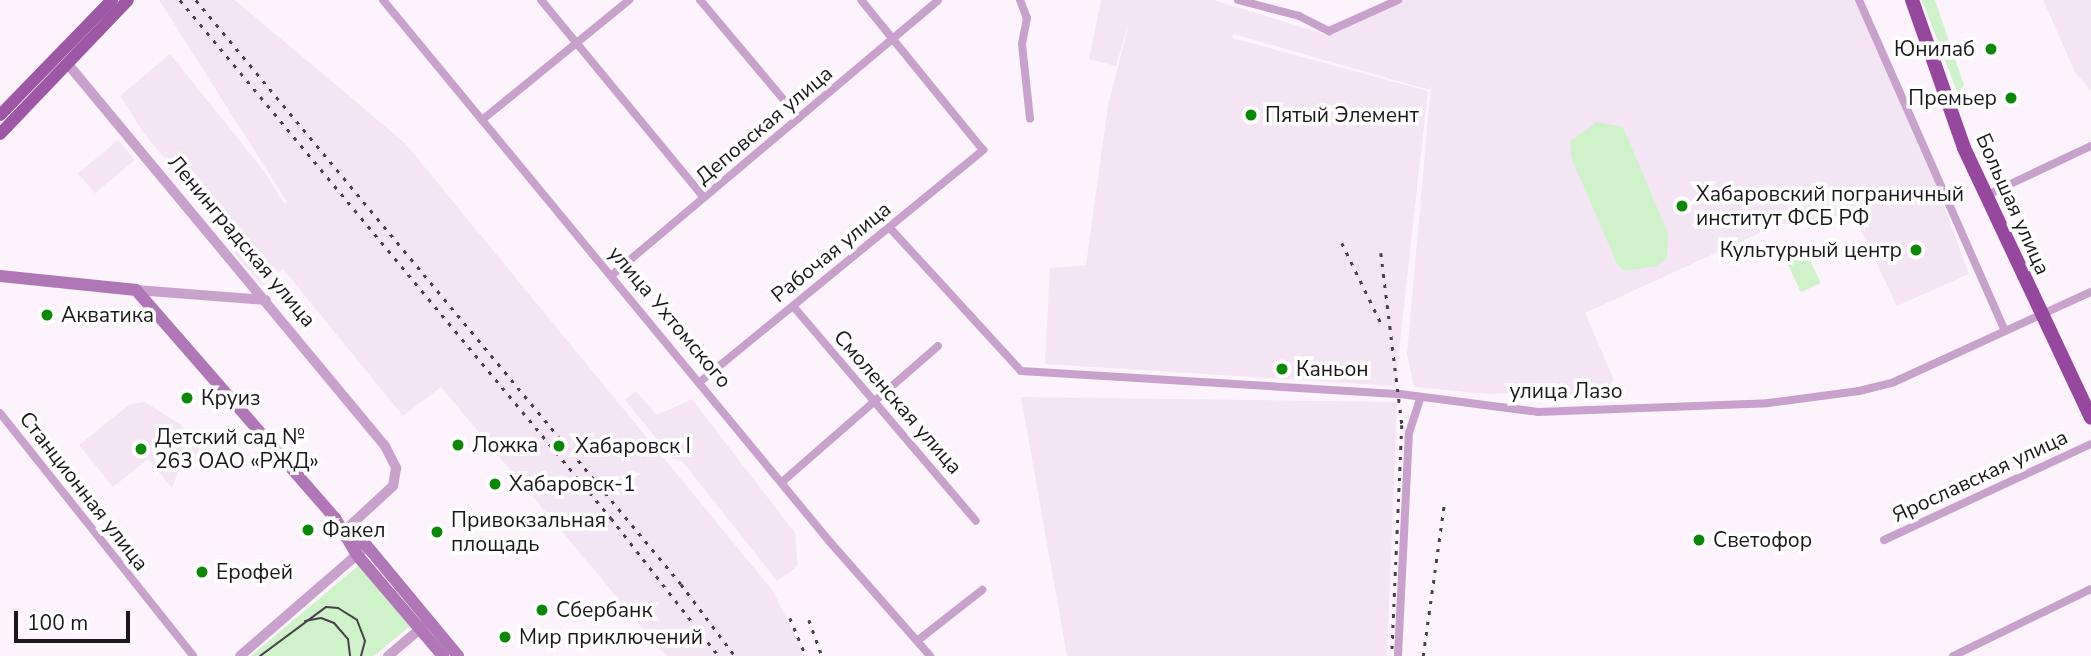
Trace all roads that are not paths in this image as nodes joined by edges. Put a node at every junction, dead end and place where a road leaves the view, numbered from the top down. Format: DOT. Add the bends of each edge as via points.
graph roads {
  1 [pos="112,0"];
  2 [pos="128,0"];
  3 [pos="396,0"];
  4 [pos="541,0"];
  5 [pos="629,0"];
  6 [pos="700,0"];
  7 [pos="861,0"];
  8 [pos="938,0"];
  9 [pos="1020,0"];
  10 [pos="1238,0"];
  11 [pos="1398,0"];
  12 [pos="1859,0"];
  13 [pos="1912,0"];
  14 [pos="385,3"];
  15 [pos="893,39"];
  16 [pos="576,43"];
  17 [pos="67,63"];
  18 [pos="0,115"];
  19 [pos="799,118"];
  20 [pos="1030,119"];
  21 [pos="482,120"];
  22 [pos="0,134"];
  23 [pos="2091,146"];
  24 [pos="1986,196"];
  25 [pos="704,198"];
  26 [pos="889,227"];
  27 [pos="612,275"];
  28 [pos="0,276"];
  29 [pos="136,290"];
  30 [pos="2091,292"];
  31 [pos="266,300"];
  32 [pos="793,306"];
  33 [pos="2040,315"];
  34 [pos="2004,329"];
  35 [pos="939,346"];
  36 [pos="701,381"];
  37 [pos="1420,399"];
  38 [pos="874,402"];
  39 [pos="0,413"];
  40 [pos="2091,418"];
  41 [pos="2091,444"];
  42 [pos="782,482"];
  43 [pos="976,521"];
  44 [pos="344,531"];
  45 [pos="1884,540"];
  46 [pos="368,546"];
  47 [pos="357,555"];
  48 [pos="2091,589"];
  49 [pos="982,590"];
  50 [pos="425,625"];
  51 [pos="917,641"];
  52 [pos="193,656"];
  53 [pos="240,656"];
  54 [pos="388,656"];
  55 [pos="443,656"];
  56 [pos="458,656"];
  57 [pos="930,656"];
  58 [pos="1398,656"];
  59 [pos="1953,656"];
  1 -- 18 [label="main road"];
  2 -- 17 [label="main road"];
  3 -- 14 [label="street"];
  4 -- 16 [label="street"];
  5 -- 16 [label="street"];
  6 -- 19 [label="street"];
  7 -- 15 [label="street"];
  8 -- 15 [label="street, Деповская улица"];
  9 -- 20 [label="street" via="1027,18 1022,44"];
  10 -- 11 [label="street" via="1299,16 1329,31"];
  12 -- 34 [label="street"];
  13 -- 24 [label="highway, Большая улица"];
  14 -- 21 [label="street, улица Ухтомского"];
  15 -- 19 [label="street, Деповская улица"];
  15 -- 26 [label="street, Рабочая улица" via="983,150"];
  16 -- 21 [label="street"];
  16 -- 25 [label="street"];
  17 -- 22 [label="main road"];
  17 -- 31 [label="street, Ленинградская улица"];
  19 -- 25 [label="street, Деповская улица"];
  21 -- 27 [label="street, улица Ухтомского"];
  23 -- 24 [label="street"];
  24 -- 33 [label="highway, Большая улица"];
  25 -- 27 [label="street, Деповская улица"];
  26 -- 32 [label="street, Рабочая улица"];
  26 -- 37 [label="street, улица Лазо" via="1021,371"];
  27 -- 36 [label="street, улица Ухтомского"];
  28 -- 29 [label="main road"];
  29 -- 31 [label="street"];
  29 -- 44 [label="main road"];
  30 -- 33 [label="street, улица Лазо"];
  31 -- 44 [label="street, Ленинградская улица" via="386,446 396,468 393,486"];
  32 -- 36 [label="street, Рабочая улица"];
  32 -- 38 [label="street, Смоленская улица"];
  33 -- 34 [label="street, улица Лазо"];
  33 -- 40 [label="highway, Большая улица"];
  34 -- 37 [label="street, улица Лазо" via="1894,382 1824,397 1538,412"];
  35 -- 38 [label="street"];
  36 -- 42 [label="street, улица Ухтомского"];
  37 -- 58 [label="street" via="1409,433"];
  38 -- 42 [label="street"];
  38 -- 43 [label="street, Смоленская улица"];
  39 -- 52 [label="street, Станционная улица"];
  41 -- 45 [label="street, Ярославская улица"];
  42 -- 51 [label="street, улица Ухтомского"];
  44 -- 46 [label="main road"];
  44 -- 47 [label="main road"];
  46 -- 47 [label="street"];
  46 -- 50 [label="main road"];
  47 -- 50 [label="main road"];
  47 -- 53 [label="street"];
  48 -- 59 [label="street"];
  49 -- 51 [label="street"];
  50 -- 54 [label="street"];
  50 -- 55 [label="main road"];
  50 -- 56 [label="main road" via="442,636"];
  51 -- 57 [label="street, улица Ухтомского"];
}
